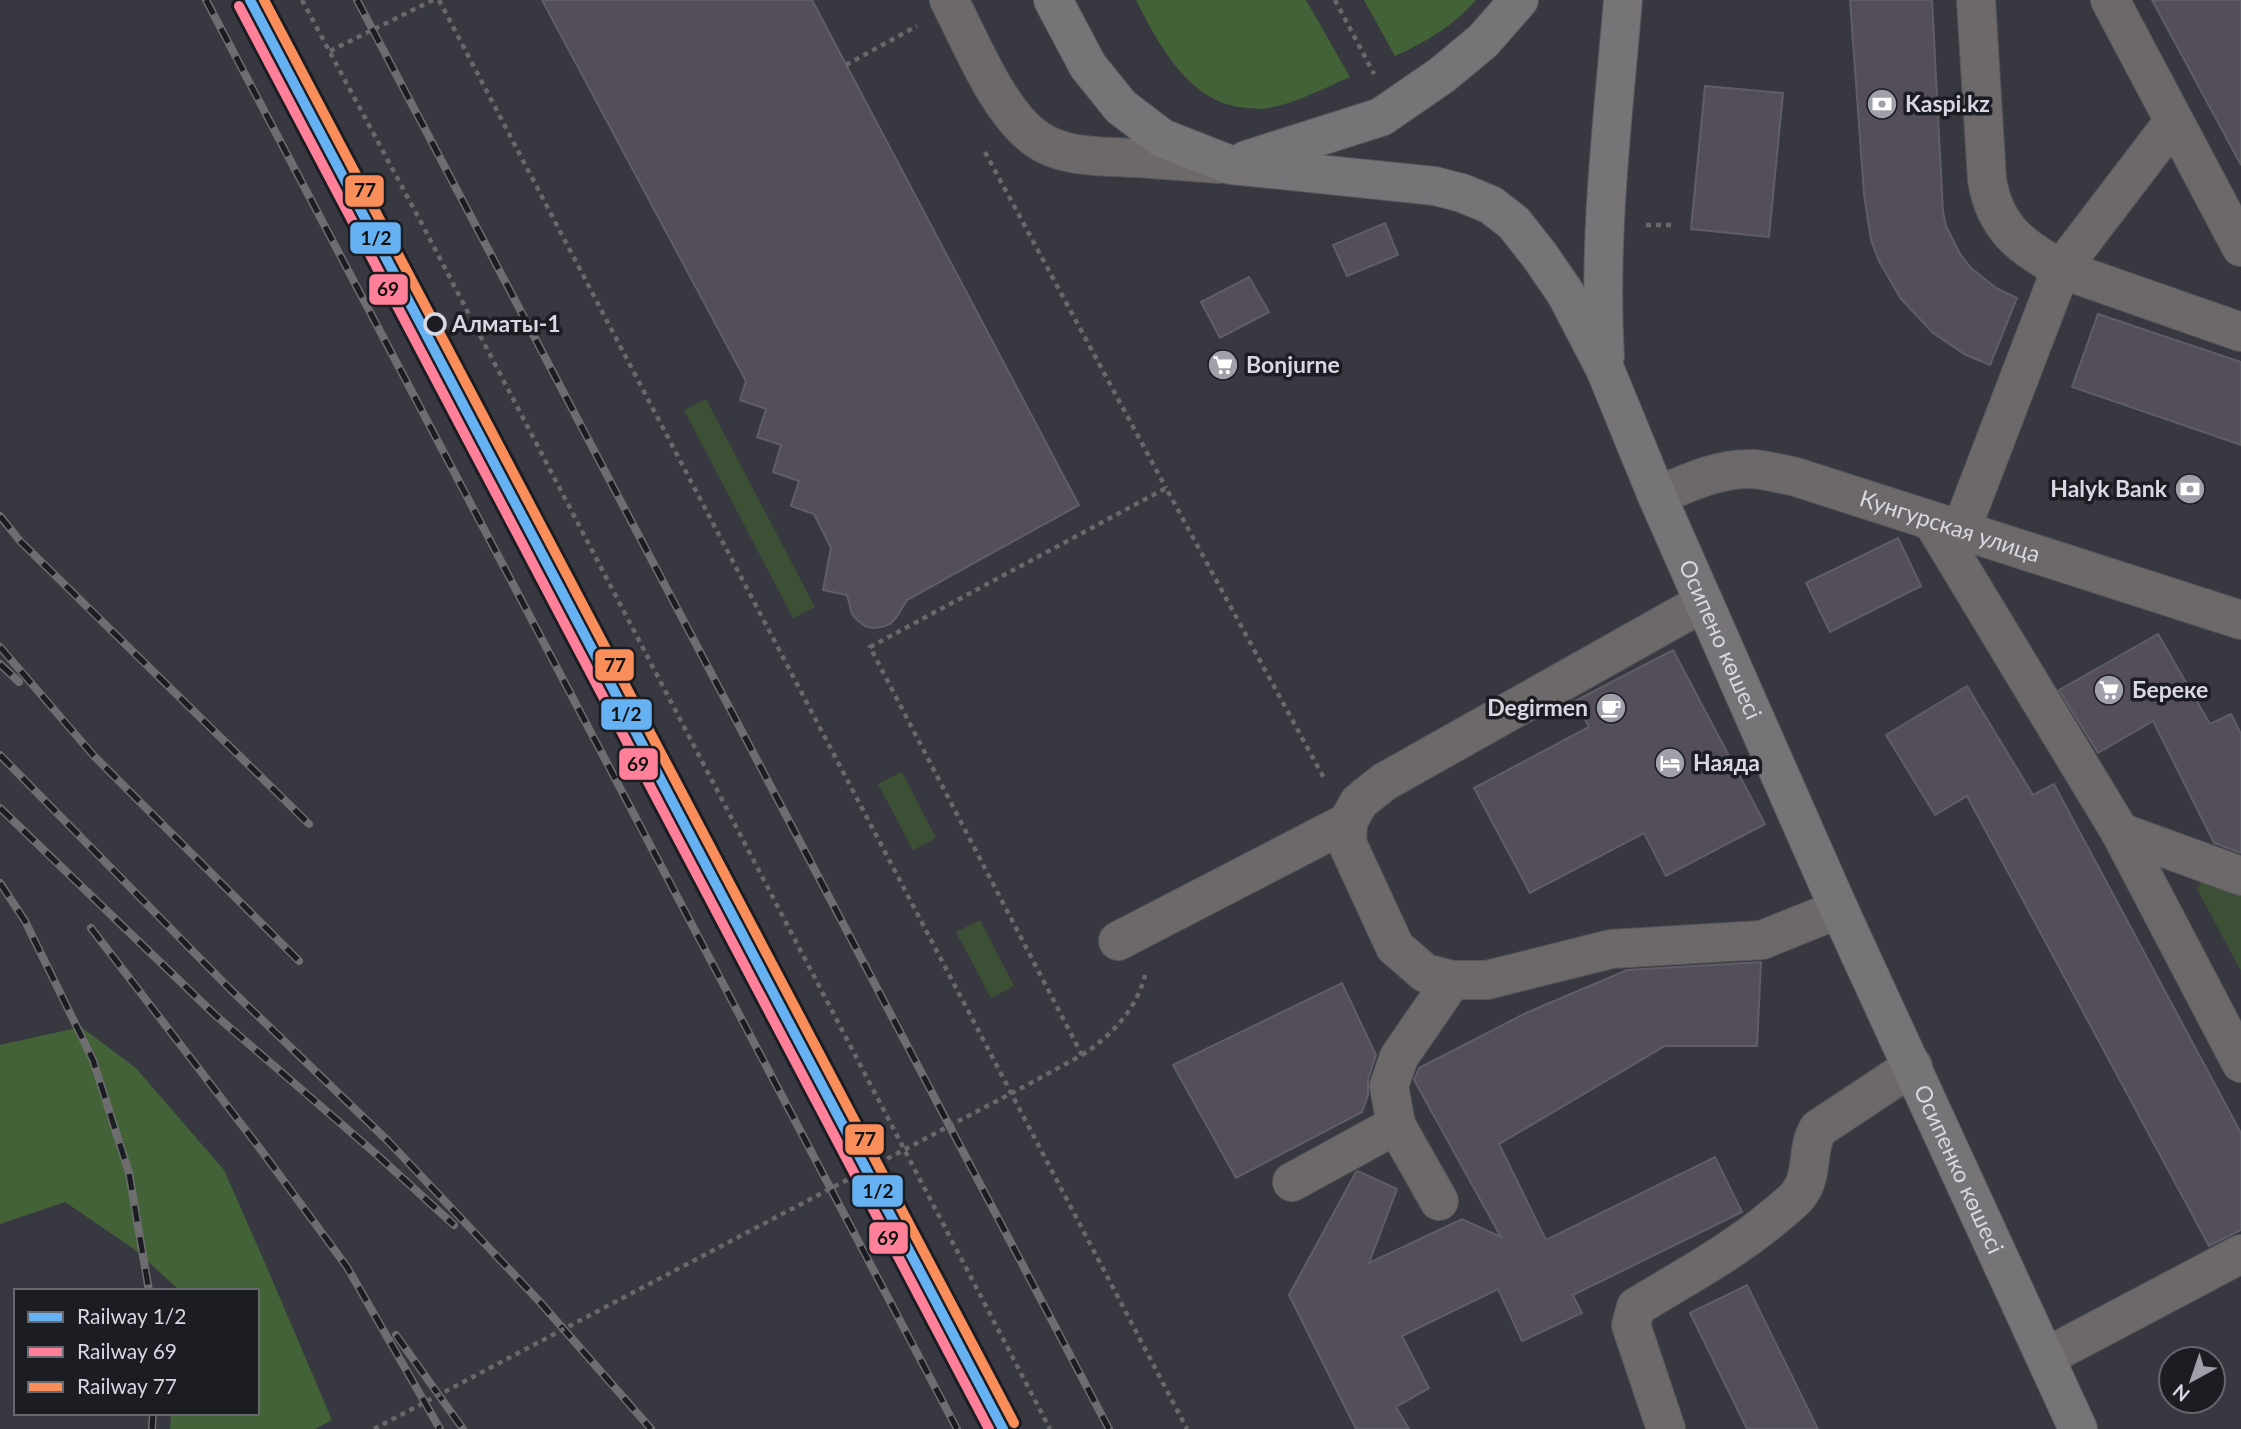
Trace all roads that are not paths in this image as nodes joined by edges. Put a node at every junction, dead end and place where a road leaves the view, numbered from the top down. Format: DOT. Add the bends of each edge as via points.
graph roads {
  1 [pos="949,0"];
  2 [pos="1053,0"];
  3 [pos="1520,0"];
  4 [pos="1623,0"];
  5 [pos="1976,0"];
  6 [pos="2110,0"];
  7 [pos="2174,121"];
  8 [pos="1231,164"];
  9 [pos="2241,247"];
  10 [pos="2061,269"];
  11 [pos="2241,332"];
  12 [pos="1605,369"];
  13 [pos="1657,496"];
  14 [pos="1947,525"];
  15 [pos="1704,602"];
  16 [pos="2241,620"];
  17 [pos="1348,822"];
  18 [pos="2120,832"];
  19 [pos="2241,876"];
  20 [pos="1839,909"];
  21 [pos="1129,936"];
  22 [pos="1452,981"];
  23 [pos="2241,1063"];
  24 [pos="1913,1066"];
  25 [pos="1396,1125"];
  26 [pos="1292,1182"];
  27 [pos="1439,1201"];
  28 [pos="2241,1254"];
  29 [pos="2046,1357"];
  30 [pos="1666,1429"];
  31 [pos="2078,1429"];
  1 -- 8 [label="street" via="1010,113 1034,138 1085,155"];
  2 -- 8 [label="main road" via="1088,66 1121,107 1162,138"];
  3 -- 8 [label="main road" via="1483,41 1381,117"];
  4 -- 12 [label="main road" via="1605,224"];
  5 -- 10 [label="street" via="1990,198 1998,218 2015,238"];
  6 -- 7 [label="street"];
  7 -- 9 [label="street"];
  7 -- 10 [label="street"];
  8 -- 12 [label="main road" via="1435,186 1491,205 1514,223 1553,275"];
  10 -- 11 [label="street"];
  10 -- 14 [label="street"];
  12 -- 13 [label="main road, Осипено көшесі"];
  13 -- 14 [label="street, Кунгурская улица" via="1709,474 1754,469 1796,477"];
  13 -- 15 [label="main road, Осипено көшесі"];
  14 -- 16 [label="street, Кунгурская улица"];
  14 -- 18 [label="street"];
  15 -- 17 [label="street" via="1384,782 1359,802"];
  15 -- 20 [label="main road, Осипено көшесі"];
  17 -- 21 [label="street"];
  17 -- 22 [label="street" via="1347,843 1395,947 1425,973"];
  18 -- 19 [label="street"];
  18 -- 23 [label="street"];
  20 -- 22 [label="street" via="1762,940 1611,948 1487,980"];
  20 -- 24 [label="main road, Осипенко көшесі"];
  22 -- 25 [label="street" via="1399,1057 1389,1086"];
  24 -- 29 [label="main road, Осипенко көшесі"];
  24 -- 30 [label="street" via="1818,1129 1798,1196 1753,1235 1636,1307 1631,1325"];
  25 -- 26 [label="street"];
  25 -- 27 [label="street"];
  28 -- 29 [label="street"];
  29 -- 31 [label="main road, Осипенко көшесі"];
}
